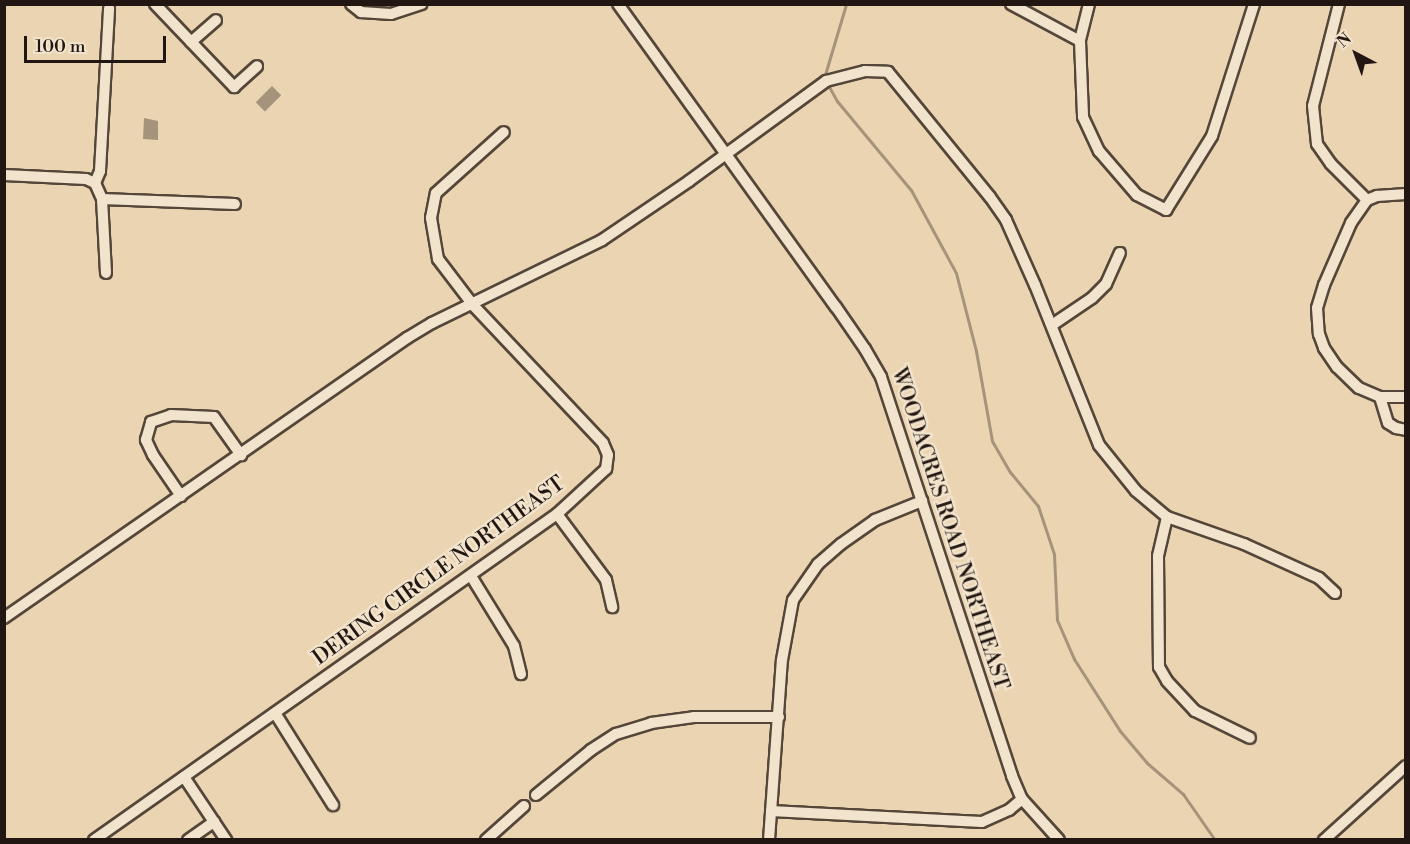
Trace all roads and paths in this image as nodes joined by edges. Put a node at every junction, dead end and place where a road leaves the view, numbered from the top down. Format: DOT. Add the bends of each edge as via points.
graph roads {
  1 [pos="155,4"];
  2 [pos="351,4"];
  3 [pos="421,4"];
  4 [pos="618,4"];
  5 [pos="1011,4"];
  6 [pos="1089,4"];
  7 [pos="1254,4"];
  8 [pos="1339,4"];
  9 [pos="109,8"];
  10 [pos="216,20"];
  11 [pos="1080,41"];
  12 [pos="191,42"];
  13 [pos="257,66"];
  14 [pos="504,132"];
  15 [pos="725,154"];
  16 [pos="4,176"];
  17 [pos="95,183"];
  18 [pos="1406,194"];
  19 [pos="102,199"];
  20 [pos="1367,200"];
  21 [pos="235,204"];
  22 [pos="1120,253"];
  23 [pos="106,273"];
  24 [pos="473,305"];
  25 [pos="1052,325"];
  26 [pos="1380,397"];
  27 [pos="1406,397"];
  28 [pos="1406,430"];
  29 [pos="241,455"];
  30 [pos="181,496"];
  31 [pos="922,501"];
  32 [pos="557,514"];
  33 [pos="1167,517"];
  34 [pos="471,576"];
  35 [pos="1335,593"];
  36 [pos="612,607"];
  37 [pos="4,618"];
  38 [pos="521,674"];
  39 [pos="275,713"];
  40 [pos="779,717"];
  41 [pos="1250,738"];
  42 [pos="1406,766"];
  43 [pos="184,777"];
  44 [pos="536,795"];
  45 [pos="1023,799"];
  46 [pos="333,805"];
  47 [pos="524,806"];
  48 [pos="771,812"];
  49 [pos="214,822"];
  50 [pos="94,840"];
  51 [pos="188,840"];
  52 [pos="226,840"];
  53 [pos="486,840"];
  54 [pos="769,840"];
  55 [pos="1059,840"];
  56 [pos="1324,840"];
  1 -- 12 [label="street"];
  2 -- 3 [label="street" via="361,12 391,14"];
  4 -- 15 [label="street, WOODACRES ROAD NORTHEAST"];
  5 -- 11 [label="street"];
  6 -- 11 [label="street"];
  7 -- 11 [label="street" via="1212,136 1166,210 1137,195 1099,151 1083,117"];
  8 -- 20 [label="street" via="1316,90 1317,144"];
  9 -- 17 [label="street" via="100,171"];
  10 -- 12 [label="street"];
  12 -- 13 [label="street" via="234,87"];
  14 -- 24 [label="street, DERING CIRCLE NORTHEAST" via="445,183 432,204 438,259"];
  15 -- 24 [label="street" via="603,240"];
  15 -- 25 [label="street" via="826,81 866,71 888,72 1006,220"];
  15 -- 31 [label="street, WOODACRES ROAD NORTHEAST" via="881,377"];
  16 -- 17 [label="street" via="86,179"];
  17 -- 19 [label="street"];
  18 -- 20 [label="street"];
  19 -- 21 [label="street"];
  19 -- 23 [label="street"];
  20 -- 26 [label="street" via="1351,223 1317,308 1324,348 1337,367 1359,388"];
  22 -- 25 [label="street" via="1106,284"];
  24 -- 29 [label="street" via="407,338"];
  24 -- 32 [label="street, DERING CIRCLE NORTHEAST" via="606,449 606,469"];
  25 -- 33 [label="street" via="1099,445 1136,491"];
  26 -- 27 [label="street"];
  26 -- 28 [label="street" via="1388,423"];
  29 -- 30 [label="street"];
  29 -- 30 [label="street" via="214,417 171,415 151,422 146,440"];
  30 -- 37 [label="street"];
  31 -- 40 [label="street" via="874,520 833,550 804,582 793,600 787,624"];
  31 -- 45 [label="street, WOODACRES ROAD NORTHEAST" via="998,735"];
  32 -- 34 [label="street, DERING CIRCLE NORTHEAST"];
  32 -- 36 [label="street" via="606,580"];
  33 -- 35 [label="street" via="1244,544 1319,578"];
  33 -- 41 [label="street" via="1158,556 1159,668 1195,711"];
  34 -- 38 [label="street" via="514,646"];
  34 -- 39 [label="street, DERING CIRCLE NORTHEAST"];
  39 -- 43 [label="street, DERING CIRCLE NORTHEAST"];
  39 -- 46 [label="street"];
  40 -- 44 [label="street" via="694,717 651,723 616,734"];
  40 -- 48 [label="street"];
  42 -- 56 [label="street"];
  43 -- 49 [label="street"];
  43 -- 50 [label="street, DERING CIRCLE NORTHEAST"];
  45 -- 48 [label="street" via="1010,810 982,822"];
  45 -- 55 [label="street, WOODACRES ROAD NORTHEAST"];
  47 -- 53 [label="street"];
  48 -- 54 [label="street"];
  49 -- 51 [label="street"];
  49 -- 52 [label="street"];
}
